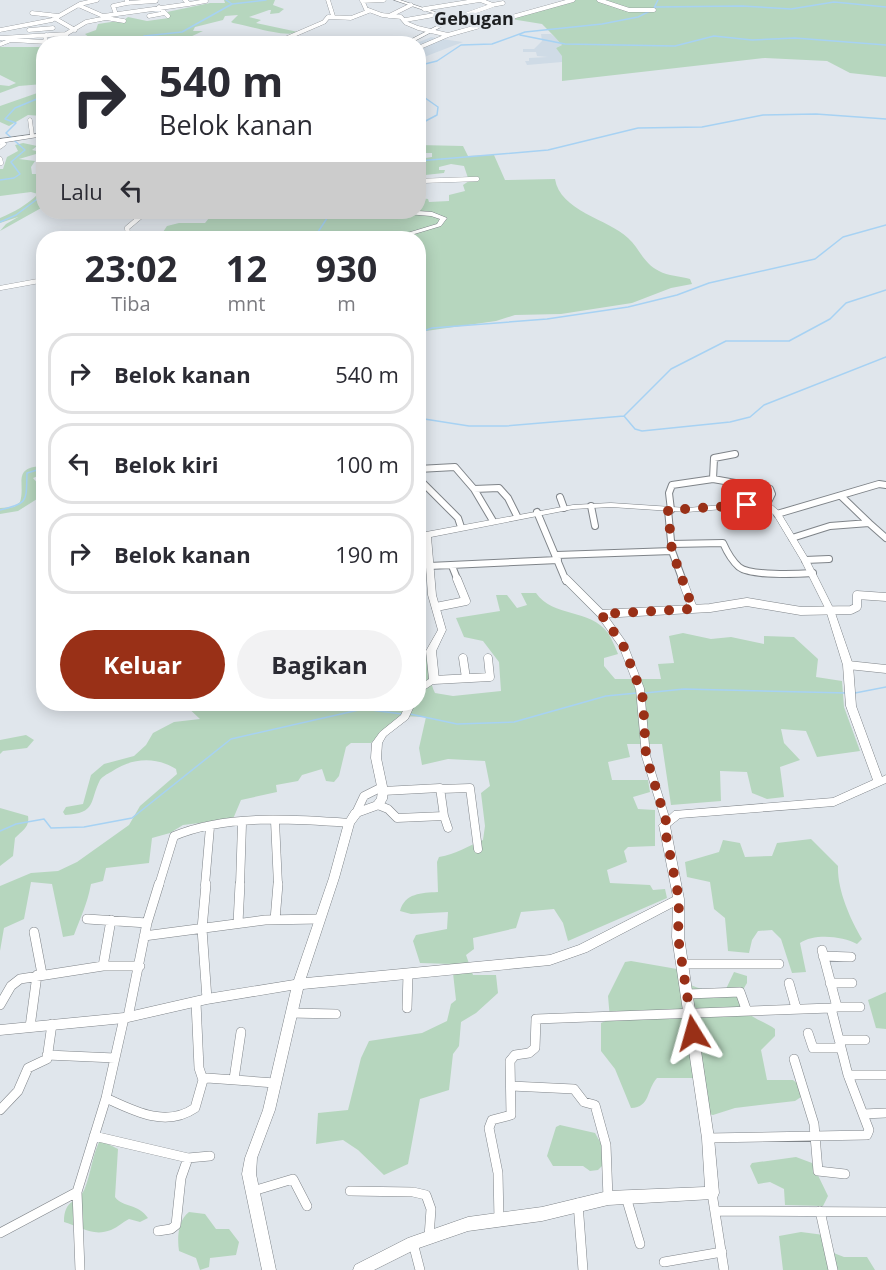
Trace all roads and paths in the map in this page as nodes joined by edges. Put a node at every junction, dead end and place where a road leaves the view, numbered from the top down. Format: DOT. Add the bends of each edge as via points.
graph roads {
  1 [pos="97,0"];
  2 [pos="155,0"];
  3 [pos="185,0"];
  4 [pos="328,0"];
  5 [pos="384,0"];
  6 [pos="396,0"];
  7 [pos="480,0"];
  8 [pos="573,0"];
  9 [pos="599,0"];
  10 [pos="206,1"];
  11 [pos="362,1"];
  12 [pos="127,2"];
  13 [pos="504,3"];
  14 [pos="189,4"];
  15 [pos="78,5"];
  16 [pos="411,5"];
  17 [pos="450,5"];
  18 [pos="492,5"];
  19 [pos="160,8"];
  20 [pos="456,8"];
  21 [pos="424,9"];
  22 [pos="144,10"];
  23 [pos="369,10"];
  24 [pos="652,10"];
  25 [pos="135,11"];
  26 [pos="32,13"];
  27 [pos="116,14"];
  28 [pos="440,14"];
  29 [pos="62,16"];
  30 [pos="333,16"];
  31 [pos="389,16"];
  32 [pos="82,17"];
  33 [pos="105,17"];
  34 [pos="56,19"];
  35 [pos="454,19"];
  36 [pos="405,20"];
  37 [pos="124,21"];
  38 [pos="85,23"];
  39 [pos="478,25"];
  40 [pos="13,27"];
  41 [pos="29,27"];
  42 [pos="0,28"];
  43 [pos="53,28"];
  44 [pos="75,30"];
  45 [pos="430,32"];
  46 [pos="66,34"];
  47 [pos="46,35"];
  48 [pos="448,35"];
  49 [pos="30,36"];
  50 [pos="290,36"];
  51 [pos="421,36"];
  52 [pos="18,37"];
  53 [pos="0,38"];
  54 [pos="6,38"];
  55 [pos="36,41"];
  56 [pos="1,44"];
  57 [pos="426,45"];
  58 [pos="30,120"];
  59 [pos="32,135"];
  60 [pos="36,135"];
  61 [pos="4,140"];
  62 [pos="0,147"];
  63 [pos="477,179"];
  64 [pos="426,181"];
  65 [pos="426,214"];
  66 [pos="135,219"];
  67 [pos="128,231"];
  68 [pos="419,231"];
  69 [pos="36,281"];
  70 [pos="0,288"];
  71 [pos="735,454"];
  72 [pos="426,469"];
  73 [pos="713,479"];
  74 [pos="501,483"];
  75 [pos="886,485"];
  76 [pos="426,486"];
  77 [pos="492,488"];
  78 [pos="474,489"];
  79 [pos="841,496"];
  80 [pos="560,497"];
  81 [pos="591,506"];
  82 [pos="766,506"];
  83 [pos="564,508"];
  84 [pos="670,510"];
  85 [pos="537,512"];
  86 [pos="777,514"];
  87 [pos="517,516"];
  88 [pos="493,521"];
  89 [pos="869,523"];
  90 [pos="595,526"];
  91 [pos="461,527"];
  92 [pos="883,531"];
  93 [pos="426,534"];
  94 [pos="792,538"];
  95 [pos="886,538"];
  96 [pos="671,548"];
  97 [pos="426,553"];
  98 [pos="558,558"];
  99 [pos="830,559"];
  100 [pos="805,560"];
  101 [pos="429,566"];
  102 [pos="452,566"];
  103 [pos="813,573"];
  104 [pos="885,599"];
  105 [pos="435,607"];
  106 [pos="693,609"];
  107 [pos="830,610"];
  108 [pos="601,614"];
  109 [pos="463,658"];
  110 [pos="488,658"];
  111 [pos="848,665"];
  112 [pos="886,669"];
  113 [pos="466,678"];
  114 [pos="434,680"];
  115 [pos="426,686"];
  116 [pos="406,711"];
  117 [pos="883,780"];
  118 [pos="383,789"];
  119 [pos="441,789"];
  120 [pos="378,805"];
  121 [pos="356,813"];
  122 [pos="444,816"];
  123 [pos="275,821"];
  124 [pos="666,821"];
  125 [pos="349,823"];
  126 [pos="242,824"];
  127 [pos="210,827"];
  128 [pos="448,828"];
  129 [pos="478,849"];
  130 [pos="679,899"];
  131 [pos="87,919"];
  132 [pos="319,919"];
  133 [pos="111,920"];
  134 [pos="275,920"];
  135 [pos="147,923"];
  136 [pos="238,923"];
  137 [pos="202,929"];
  138 [pos="34,932"];
  139 [pos="144,936"];
  140 [pos="851,957"];
  141 [pos="779,963"];
  142 [pos="683,964"];
  143 [pos="103,966"];
  144 [pos="140,966"];
  145 [pos="408,974"];
  146 [pos="40,975"];
  147 [pos="789,983"];
  148 [pos="830,983"];
  149 [pos="852,983"];
  150 [pos="298,984"];
  151 [pos="688,994"];
  152 [pos="202,1000"];
  153 [pos="0,1005"];
  154 [pos="834,1007"];
  155 [pos="860,1007"];
  156 [pos="408,1008"];
  157 [pos="796,1008"];
  158 [pos="746,1009"];
  159 [pos="690,1012"];
  160 [pos="291,1013"];
  161 [pos="336,1014"];
  162 [pos="126,1018"];
  163 [pos="52,1024"];
  164 [pos="30,1027"];
  165 [pos="0,1030"];
  166 [pos="241,1032"];
  167 [pos="808,1033"];
  168 [pos="866,1040"];
  169 [pos="840,1044"];
  170 [pos="47,1055"];
  171 [pos="115,1058"];
  172 [pos="794,1059"];
  173 [pos="848,1075"];
  174 [pos="886,1075"];
  175 [pos="234,1079"];
  176 [pos="203,1080"];
  177 [pos="275,1083"];
  178 [pos="511,1086"];
  179 [pos="106,1098"];
  180 [pos="0,1110"];
  181 [pos="886,1113"];
  182 [pos="863,1114"];
  183 [pos="94,1136"];
  184 [pos="817,1137"];
  185 [pos="708,1138"];
  186 [pos="210,1156"];
  187 [pos="188,1158"];
  188 [pos="845,1174"];
  189 [pos="253,1191"];
  190 [pos="350,1191"];
  191 [pos="77,1192"];
  192 [pos="712,1193"];
  193 [pos="626,1196"];
  194 [pos="608,1198"];
  195 [pos="578,1203"];
  196 [pos="307,1206"];
  197 [pos="716,1211"];
  198 [pos="820,1211"];
  199 [pos="886,1212"];
  200 [pos="499,1220"];
  201 [pos="158,1231"];
  202 [pos="0,1233"];
  203 [pos="429,1237"];
  204 [pos="413,1243"];
  205 [pos="640,1244"];
  206 [pos="722,1252"];
  207 [pos="664,1262"];
  208 [pos="80,1270"];
  209 [pos="269,1270"];
  210 [pos="360,1270"];
  211 [pos="420,1270"];
  212 [pos="583,1270"];
  213 [pos="723,1270"];
  214 [pos="833,1270"];
  1 -- 15 [label="street"];
  2 -- 12 [label="street"];
  2 -- 19 [label="street"];
  3 -- 14 [label="street"];
  4 -- 30 [label="street"];
  5 -- 11 [label="street"];
  6 -- 16 [label="street"];
  7 -- 17 [label="street"];
  7 -- 18 [label="street"];
  8 -- 39 [label="street"];
  9 -- 24 [label="street" via="629,10"];
  10 -- 14 [label="street"];
  11 -- 23 [label="street"];
  12 -- 25 [label="street"];
  12 -- 27 [label="street" via="113,6"];
  13 -- 18 [label="street"];
  14 -- 19 [label="street"];
  15 -- 29 [label="street"];
  15 -- 33 [label="street"];
  16 -- 21 [label="street"];
  16 -- 31 [label="street"];
  17 -- 20 [label="street"];
  17 -- 21 [label="street"];
  18 -- 35 [label="street"];
  19 -- 22 [label="street"];
  19 -- 22 [label="street" via="167,15 150,16"];
  21 -- 28 [label="street"];
  22 -- 25 [label="street"];
  23 -- 30 [label="street" via="351,18"];
  23 -- 31 [label="street"];
  25 -- 27 [label="street"];
  26 -- 29 [label="street"];
  27 -- 33 [label="street"];
  28 -- 35 [label="street"];
  28 -- 36 [label="street"];
  29 -- 34 [label="street"];
  30 -- 50 [label="street"];
  31 -- 36 [label="street"];
  32 -- 38 [label="street"];
  33 -- 37 [label="street"];
  33 -- 38 [label="street"];
  34 -- 41 [label="street"];
  34 -- 44 [label="street"];
  35 -- 39 [label="street"];
  35 -- 45 [label="street"];
  36 -- 45 [label="street"];
  38 -- 44 [label="street"];
  39 -- 48 [label="street"];
  40 -- 41 [label="street"];
  40 -- 42 [label="street"];
  40 -- 52 [label="street" via="13,34"];
  41 -- 43 [label="street"];
  41 -- 49 [label="street"];
  44 -- 46 [label="street"];
  45 -- 48 [label="street"];
  45 -- 51 [label="street"];
  46 -- 47 [label="street"];
  47 -- 49 [label="street"];
  48 -- 57 [label="street"];
  49 -- 52 [label="street"];
  52 -- 54 [label="street"];
  53 -- 54 [label="street"];
  54 -- 56 [label="street"];
  55 -- 56 [label="street" via="11,40"];
  58 -- 59 [label="street"];
  59 -- 60 [label="street"];
  59 -- 61 [label="street"];
  61 -- 62 [label="street"];
  63 -- 64 [label="street"];
  65 -- 68 [label="street" via="444,218 439,225"];
  66 -- 67 [label="street"];
  69 -- 70 [label="street"];
  71 -- 73 [label="street" via="714,458"];
  72 -- 78 [label="street" via="455,467"];
  73 -- 82 [label="street" via="770,489 772,494"];
  73 -- 84 [label="street" via="672,485"];
  74 -- 77 [label="street"];
  75 -- 79 [label="street"];
  76 -- 91 [label="street" via="458,518"];
  77 -- 78 [label="street"];
  77 -- 87 [label="street" via="502,490"];
  78 -- 88 [label="street"];
  79 -- 86 [label="street"];
  79 -- 89 [label="street"];
  80 -- 83 [label="street"];
  81 -- 83 [label="street"];
  81 -- 84 [label="street"];
  81 -- 90 [label="street"];
  82 -- 84 [label="street"];
  82 -- 86 [label="street"];
  83 -- 85 [label="street"];
  84 -- 96 [label="street"];
  85 -- 87 [label="street"];
  85 -- 98 [label="street"];
  86 -- 94 [label="street"];
  87 -- 88 [label="street"];
  88 -- 91 [label="street"];
  89 -- 92 [label="street"];
  89 -- 94 [label="street" via="830,526"];
  91 -- 93 [label="street"];
  92 -- 95 [label="street"];
  94 -- 100 [label="street"];
  96 -- 98 [label="street"];
  96 -- 103 [label="street" via="723,543 731,560 741,569 770,575"];
  96 -- 106 [label="street"];
  97 -- 101 [label="street"];
  98 -- 102 [label="street"];
  98 -- 108 [label="street" via="567,583"];
  99 -- 100 [label="street"];
  100 -- 103 [label="street"];
  101 -- 102 [label="street"];
  101 -- 105 [label="street"];
  102 -- 105 [label="street" via="466,601"];
  103 -- 107 [label="street"];
  104 -- 107 [label="street" via="857,595 856,608"];
  105 -- 114 [label="street" via="442,630 431,651"];
  106 -- 107 [label="street" via="747,602 793,610"];
  106 -- 108 [label="street"];
  107 -- 111 [label="street"];
  108 -- 124 [label="street" via="623,645 640,689 646,756"];
  109 -- 113 [label="street"];
  110 -- 113 [label="street" via="490,677"];
  111 -- 112 [label="street"];
  111 -- 117 [label="street" via="848,692"];
  113 -- 114 [label="street"];
  114 -- 115 [label="street"];
  116 -- 118 [label="street" via="377,743"];
  117 -- 124 [label="street" via="834,802 678,814"];
  118 -- 119 [label="street"];
  118 -- 120 [label="street"];
  118 -- 121 [label="street" via="364,793"];
  119 -- 122 [label="street"];
  119 -- 129 [label="street" via="470,788"];
  120 -- 121 [label="street"];
  120 -- 122 [label="street" via="397,818"];
  121 -- 125 [label="street"];
  122 -- 128 [label="street"];
  123 -- 125 [label="street"];
  123 -- 126 [label="street"];
  123 -- 134 [label="street"];
  124 -- 130 [label="street"];
  125 -- 132 [label="street"];
  126 -- 127 [label="street"];
  126 -- 136 [label="street"];
  127 -- 135 [label="street" via="178,833 171,840"];
  127 -- 137 [label="street"];
  130 -- 142 [label="street" via="678,937"];
  130 -- 145 [label="street" via="561,958"];
  131 -- 133 [label="street"];
  132 -- 134 [label="street"];
  132 -- 150 [label="street"];
  133 -- 135 [label="street"];
  133 -- 143 [label="street"];
  134 -- 136 [label="street"];
  135 -- 139 [label="street"];
  136 -- 137 [label="street"];
  137 -- 139 [label="street"];
  137 -- 152 [label="street"];
  138 -- 146 [label="street"];
  139 -- 144 [label="street"];
  140 -- 148 [label="street" via="822,953"];
  141 -- 142 [label="street"];
  142 -- 151 [label="street"];
  143 -- 144 [label="street"];
  143 -- 146 [label="street"];
  144 -- 162 [label="street"];
  145 -- 150 [label="street"];
  145 -- 156 [label="street"];
  146 -- 153 [label="street" via="13,983"];
  146 -- 164 [label="street"];
  147 -- 157 [label="street"];
  148 -- 149 [label="street"];
  148 -- 154 [label="street"];
  150 -- 152 [label="street"];
  150 -- 160 [label="street"];
  151 -- 158 [label="street" via="740,992"];
  151 -- 159 [label="street"];
  152 -- 162 [label="street"];
  152 -- 176 [label="street" via="199,1068"];
  154 -- 155 [label="street"];
  154 -- 157 [label="street"];
  154 -- 169 [label="street"];
  157 -- 158 [label="street"];
  158 -- 159 [label="street"];
  159 -- 178 [label="street" via="536,1019 535,1048 512,1058"];
  159 -- 185 [label="street"];
  160 -- 161 [label="street"];
  160 -- 177 [label="street"];
  162 -- 163 [label="street"];
  162 -- 171 [label="street"];
  163 -- 164 [label="street"];
  163 -- 170 [label="street"];
  164 -- 165 [label="street"];
  166 -- 175 [label="street"];
  167 -- 169 [label="street" via="813,1048"];
  168 -- 169 [label="street"];
  169 -- 173 [label="street"];
  170 -- 171 [label="street"];
  170 -- 180 [label="street" via="45,1061 28,1068 18,1091"];
  171 -- 179 [label="street"];
  172 -- 184 [label="street"];
  173 -- 174 [label="street"];
  173 -- 182 [label="street"];
  175 -- 176 [label="street"];
  175 -- 177 [label="street"];
  176 -- 179 [label="street" via="198,1103 182,1115 147,1115"];
  177 -- 189 [label="street" via="249,1166"];
  178 -- 194 [label="street" via="574,1089 584,1102 595,1105 606,1145"];
  178 -- 200 [label="street" via="511,1114 492,1120 489,1128 498,1173"];
  179 -- 183 [label="street"];
  181 -- 182 [label="street"];
  182 -- 184 [label="street" via="867,1135"];
  183 -- 187 [label="street"];
  183 -- 191 [label="street"];
  184 -- 185 [label="street"];
  184 -- 188 [label="street" via="819,1172"];
  185 -- 192 [label="street"];
  186 -- 187 [label="street"];
  187 -- 201 [label="street" via="176,1225"];
  189 -- 196 [label="street" via="293,1179"];
  189 -- 209 [label="street"];
  190 -- 203 [label="street" via="426,1195 431,1209"];
  191 -- 202 [label="street"];
  191 -- 208 [label="street"];
  192 -- 193 [label="street"];
  192 -- 197 [label="street"];
  193 -- 194 [label="street"];
  193 -- 205 [label="street"];
  194 -- 195 [label="street"];
  195 -- 200 [label="street" via="542,1214"];
  195 -- 212 [label="street"];
  197 -- 198 [label="street"];
  197 -- 206 [label="street"];
  198 -- 199 [label="street"];
  198 -- 214 [label="street"];
  200 -- 203 [label="street" via="457,1227"];
  203 -- 204 [label="street"];
  204 -- 210 [label="street"];
  204 -- 211 [label="street"];
  206 -- 207 [label="street"];
  206 -- 213 [label="street"];
}
